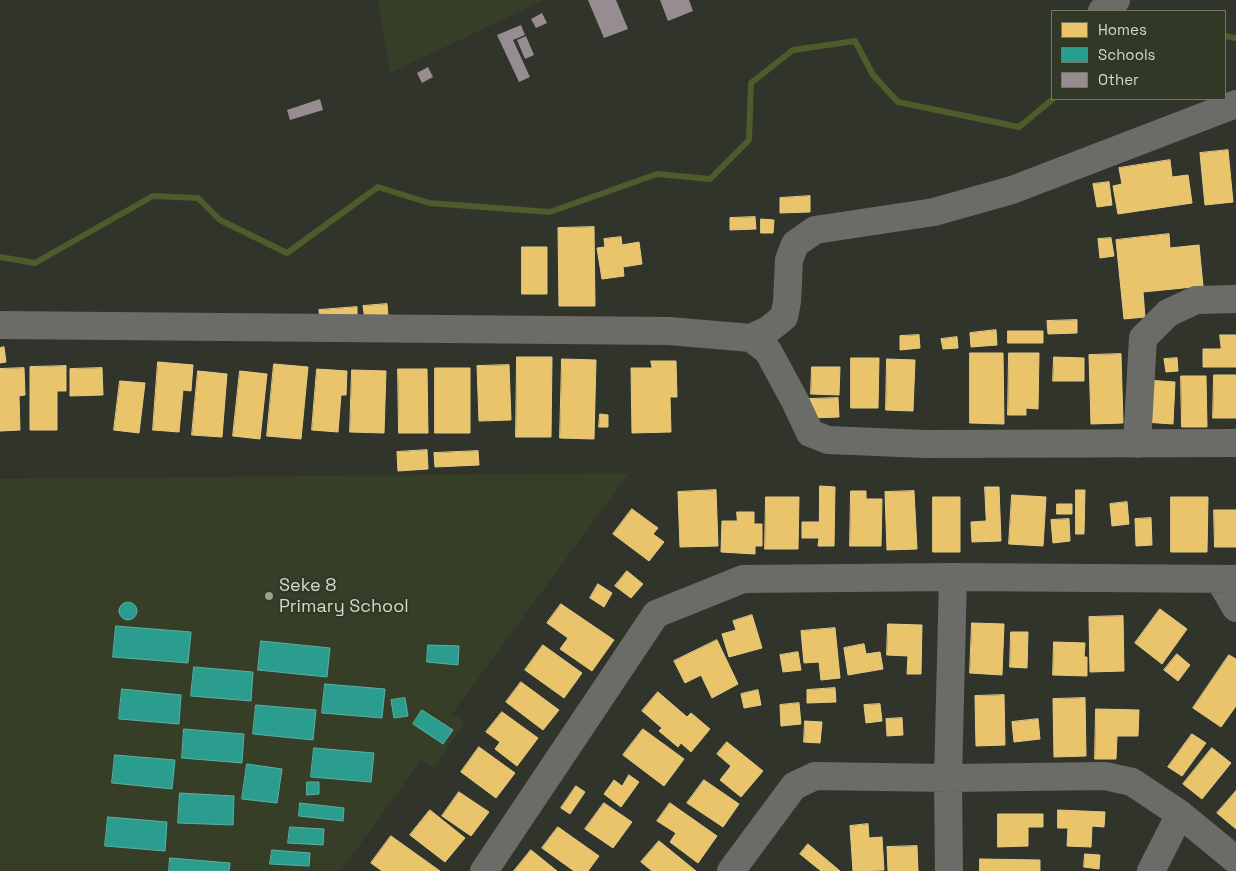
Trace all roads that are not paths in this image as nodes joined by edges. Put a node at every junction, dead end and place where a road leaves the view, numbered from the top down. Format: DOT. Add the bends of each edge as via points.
graph roads {
  1 [pos="1116,0"];
  2 [pos="1103,10"];
  3 [pos="1236,104"];
  4 [pos="1236,299"];
  5 [pos="0,325"];
  6 [pos="751,338"];
  7 [pos="1236,443"];
  8 [pos="1136,444"];
  9 [pos="953,577"];
  10 [pos="1228,579"];
  11 [pos="1236,608"];
  12 [pos="948,778"];
  13 [pos="1180,814"];
  14 [pos="1236,860"];
  15 [pos="484,871"];
  16 [pos="731,871"];
  17 [pos="949,871"];
  18 [pos="1151,871"];
  1 -- 2 [label="street"];
  3 -- 6 [label="street" via="1012,190 934,212 816,230 795,244 789,260 784,316 768,330"];
  4 -- 8 [label="street" via="1196,300 1168,313 1143,338"];
  5 -- 6 [label="street" via="669,331"];
  6 -- 8 [label="street" via="768,352 810,433 828,440 925,444"];
  7 -- 8 [label="street"];
  9 -- 10 [label="street"];
  9 -- 12 [label="street"];
  9 -- 15 [label="street" via="743,580 656,614"];
  10 -- 11 [label="street"];
  12 -- 13 [label="street" via="1105,776 1132,782"];
  12 -- 16 [label="street" via="815,776 794,786"];
  12 -- 17 [label="street"];
  13 -- 14 [label="street"];
  13 -- 18 [label="street"];
}
